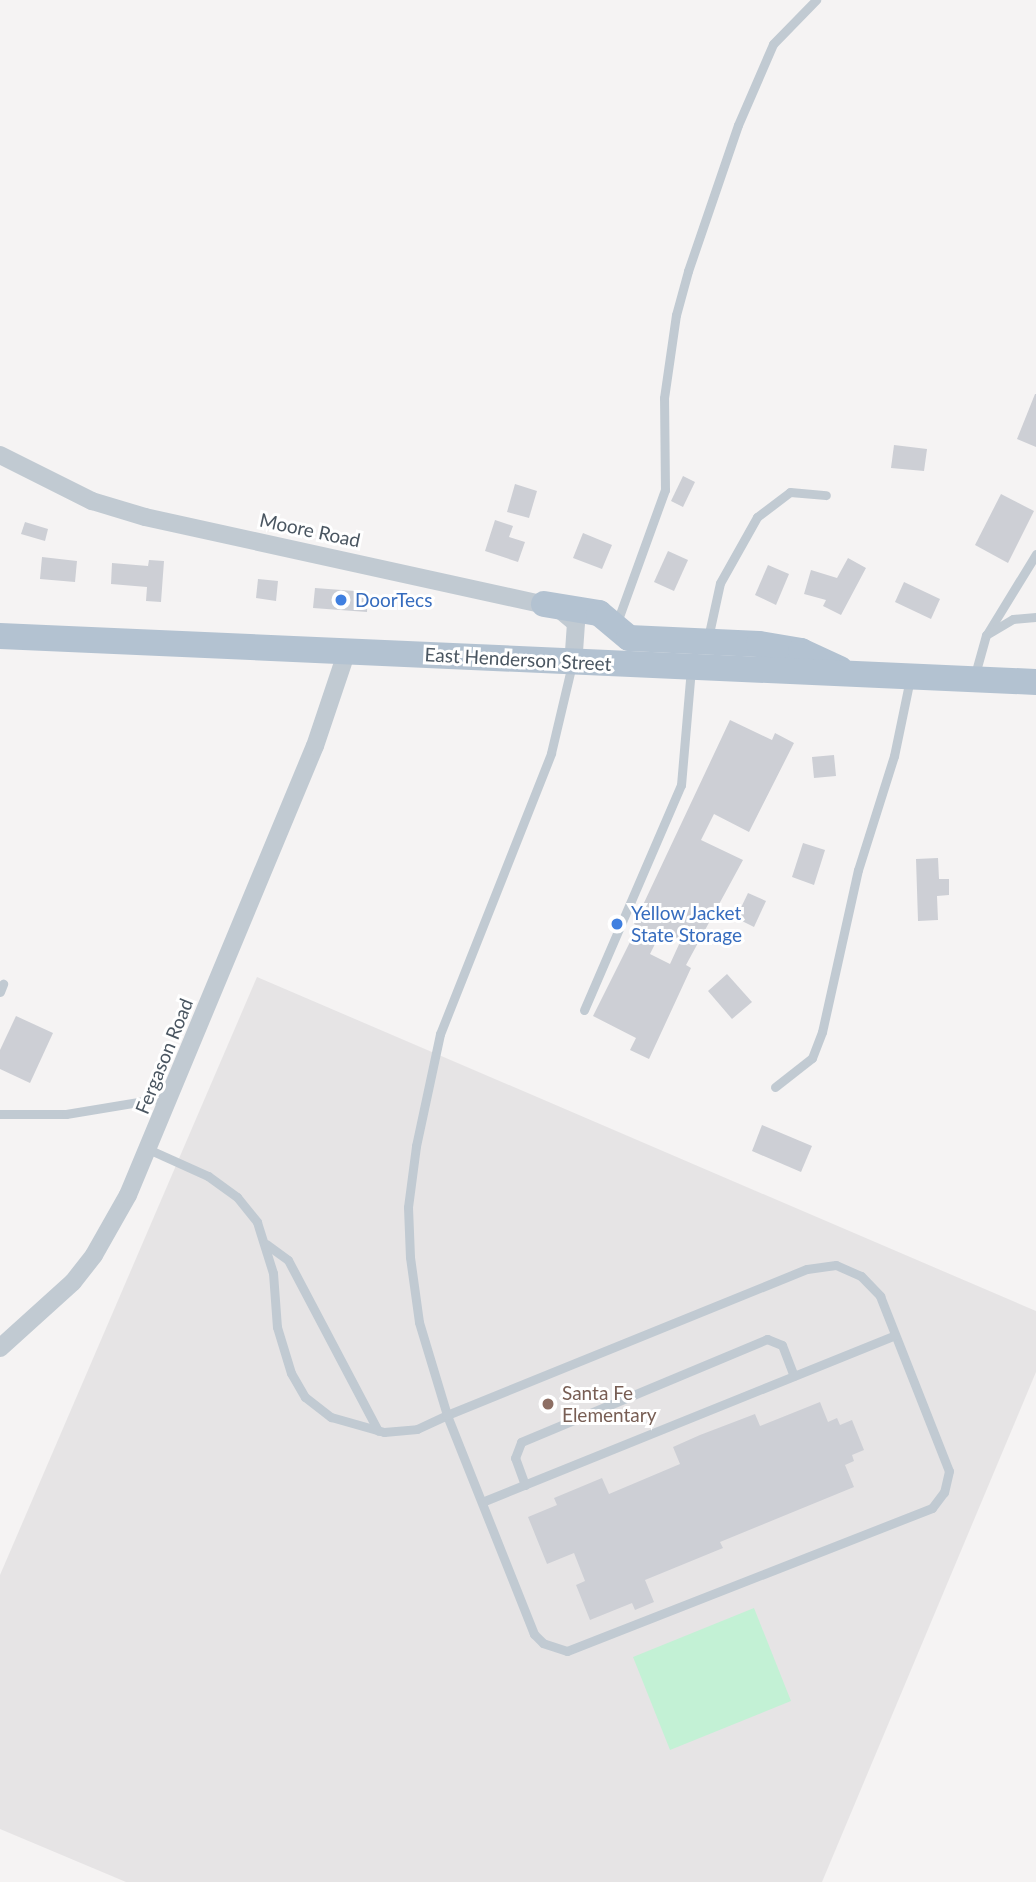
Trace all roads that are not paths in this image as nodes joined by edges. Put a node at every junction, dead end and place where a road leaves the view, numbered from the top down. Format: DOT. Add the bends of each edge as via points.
graph roads {
  1 [pos="816,0"];
  2 [pos="0,455"];
  3 [pos="826,495"];
  4 [pos="1036,554"];
  5 [pos="544,604"];
  6 [pos="1036,617"];
  7 [pos="615,627"];
  8 [pos="986,635"];
  9 [pos="0,636"];
  10 [pos="708,642"];
  11 [pos="347,651"];
  12 [pos="573,662"];
  13 [pos="699,668"];
  14 [pos="851,674"];
  15 [pos="910,677"];
  16 [pos="973,680"];
  17 [pos="1036,682"];
  18 [pos="584,1010"];
  19 [pos="775,1087"];
  20 [pos="171,1097"];
  21 [pos="0,1114"];
  22 [pos="148,1149"];
  23 [pos="266,1244"];
  24 [pos="895,1335"];
  25 [pos="0,1348"];
  26 [pos="794,1376"];
  27 [pos="447,1415"];
  28 [pos="378,1431"];
  29 [pos="525,1485"];
  30 [pos="482,1502"];
  1 -- 7 [label="lane" via="773,44 738,125 688,271 676,315 664,398 665,490 626,608"];
  2 -- 5 [label="street, Moore Road" via="92,500 145,517"];
  3 -- 10 [label="lane" via="790,492 757,517 720,583"];
  4 -- 8 [label="lane"];
  5 -- 7 [label="main road" via="598,613"];
  5 -- 12 [label="street, Moore Road" via="570,614 576,623"];
  6 -- 8 [label="lane" via="1013,619"];
  7 -- 10 [label="main road" via="629,638"];
  8 -- 16 [label="lane"];
  9 -- 11 [label="main road, East Henderson Street"];
  10 -- 13 [label="lane"];
  10 -- 14 [label="main road" via="801,651"];
  11 -- 12 [label="main road, East Henderson Street"];
  11 -- 20 [label="street, Fergason Road" via="316,746"];
  12 -- 13 [label="main road, East Henderson Street"];
  12 -- 27 [label="lane" via="551,753 440,1034 416,1146 408,1207 410,1257 419,1322"];
  13 -- 14 [label="main road, East Henderson Street"];
  13 -- 18 [label="lane" via="681,785"];
  14 -- 15 [label="main road, East Henderson Street"];
  15 -- 16 [label="main road, East Henderson Street"];
  15 -- 19 [label="lane" via="897,745 858,870 822,1032 812,1058"];
  16 -- 17 [label="main road, East Henderson Street"];
  20 -- 21 [label="lane" via="66,1114"];
  20 -- 22 [label="street, Fergason Road"];
  22 -- 23 [label="lane" via="208,1176 237,1197 257,1222"];
  22 -- 25 [label="street, Fergason Road" via="94,1255 48,1308"];
  23 -- 28 [label="lane" via="288,1260"];
  23 -- 28 [label="lane" via="277,1327 291,1373 305,1397 331,1417"];
  24 -- 26 [label="lane"];
  24 -- 27 [label="lane" via="880,1296 861,1276 836,1265 821,1266"];
  24 -- 30 [label="lane" via="949,1471 944,1492 932,1508 567,1651 534,1634"];
  26 -- 29 [label="lane"];
  26 -- 29 [label="lane" via="782,1345 766,1339 521,1442 514,1458"];
  27 -- 28 [label="lane" via="417,1430"];
  27 -- 30 [label="lane"];
  29 -- 30 [label="lane"];
}
